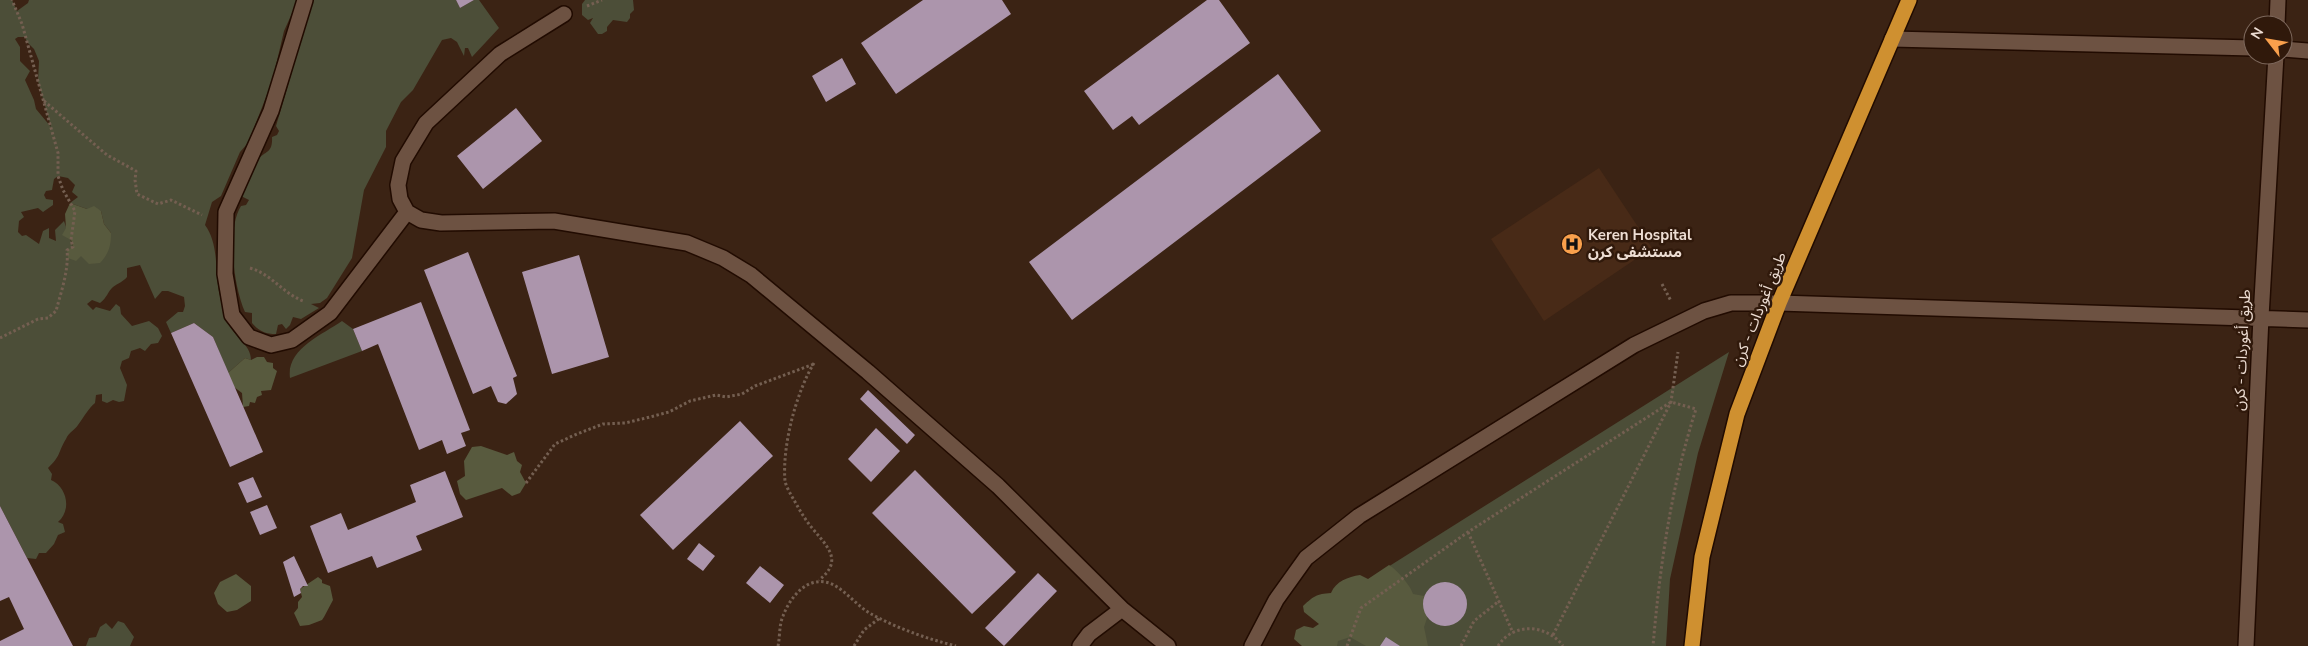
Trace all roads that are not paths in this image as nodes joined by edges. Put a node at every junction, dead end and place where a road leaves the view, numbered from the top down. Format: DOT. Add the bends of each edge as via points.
graph roads {
  1 [pos="305,0"];
  2 [pos="1910,0"];
  3 [pos="2278,0"];
  4 [pos="564,14"];
  5 [pos="2277,15"];
  6 [pos="1892,39"];
  7 [pos="2243,48"];
  8 [pos="2293,50"];
  9 [pos="2308,51"];
  10 [pos="2275,65"];
  11 [pos="407,212"];
  12 [pos="1779,304"];
  13 [pos="2261,317"];
  14 [pos="2308,320"];
  15 [pos="1122,609"];
  16 [pos="1080,646"];
  17 [pos="1168,646"];
  18 [pos="1252,646"];
  19 [pos="1692,646"];
  20 [pos="2246,646"];
  1 -- 11 [label="street" via="271,111 226,212 225,274 232,315 249,337 271,345 292,340 330,313"];
  2 -- 6 [label="highway, طريق أغوردات - كرن"];
  3 -- 5 [label="street"];
  4 -- 11 [label="street" via="500,54 426,123 403,161 398,185 400,199"];
  6 -- 7 [label="street"];
  6 -- 12 [label="highway, طريق أغوردات - كرن"];
  8 -- 9 [label="street"];
  10 -- 13 [label="street, طريق أغوردات - كرن"];
  11 -- 15 [label="street" via="421,220 441,223 554,221 687,243 723,258 750,275 828,339 998,486"];
  12 -- 13 [label="street"];
  12 -- 18 [label="street" via="1731,303 1704,311 1634,345 1359,516 1306,558 1276,600"];
  12 -- 19 [label="highway, طريق أغوردات - كرن" via="1738,414 1702,558"];
  13 -- 14 [label="street"];
  13 -- 20 [label="street, طريق أغوردات - كرن"];
  15 -- 16 [label="street" via="1089,634"];
  15 -- 17 [label="street"];
}
